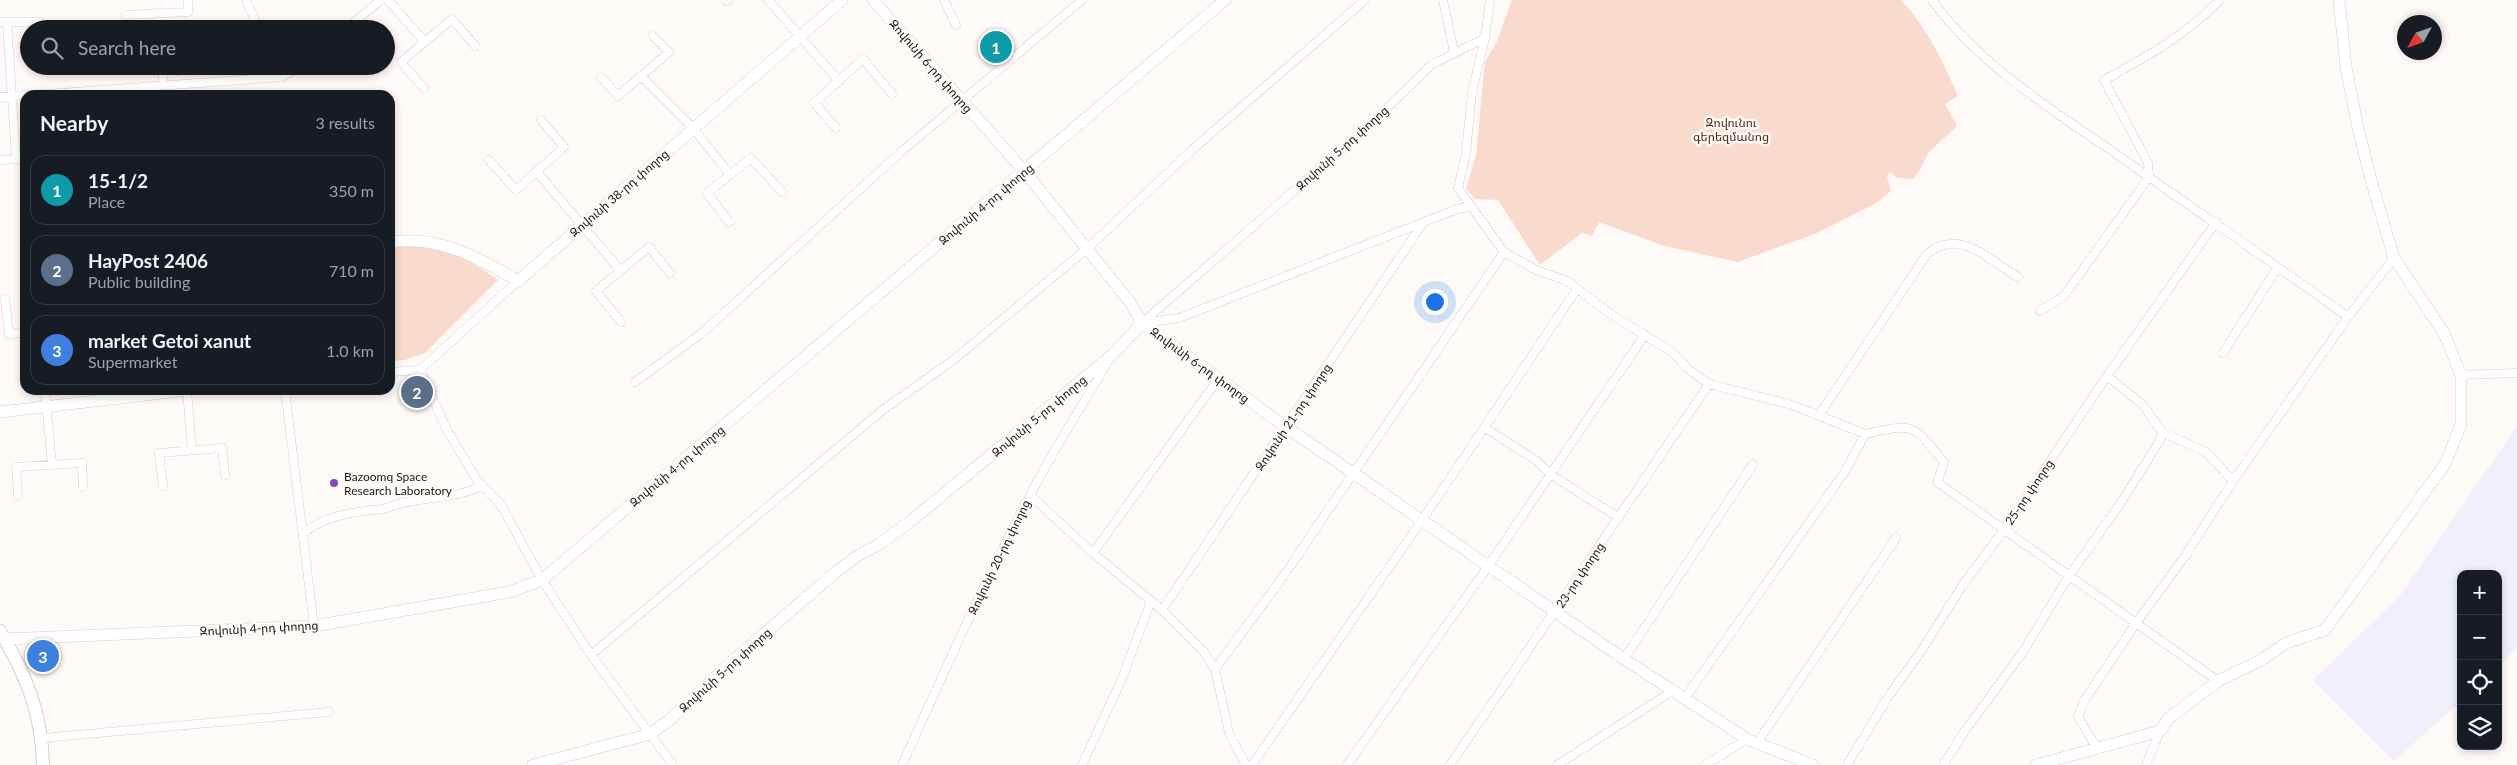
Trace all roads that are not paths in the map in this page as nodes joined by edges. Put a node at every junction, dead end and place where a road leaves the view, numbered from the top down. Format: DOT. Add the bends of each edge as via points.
graph roads {
  1 [pos="188,0"];
  2 [pos="246,0"];
  3 [pos="381,0"];
  4 [pos="388,0"];
  5 [pos="768,0"];
  6 [pos="842,0"];
  7 [pos="873,0"];
  8 [pos="944,0"];
  9 [pos="1082,0"];
  10 [pos="1225,0"];
  11 [pos="1365,0"];
  12 [pos="1442,0"];
  13 [pos="1490,0"];
  14 [pos="1932,0"];
  15 [pos="2220,0"];
  16 [pos="2339,0"];
  17 [pos="157,14"];
  18 [pos="126,15"];
  19 [pos="158,20"];
  20 [pos="255,20"];
  21 [pos="357,20"];
  22 [pos="4,22"];
  23 [pos="20,22"];
  24 [pos="956,25"];
  25 [pos="653,36"];
  26 [pos="799,36"];
  27 [pos="1485,38"];
  28 [pos="425,42"];
  29 [pos="475,46"];
  30 [pos="1454,52"];
  31 [pos="163,75"];
  32 [pos="285,75"];
  33 [pos="642,76"];
  34 [pos="282,77"];
  35 [pos="600,77"];
  36 [pos="839,81"];
  37 [pos="424,88"];
  38 [pos="164,90"];
  39 [pos="172,90"];
  40 [pos="892,94"];
  41 [pos="20,95"];
  42 [pos="12,96"];
  43 [pos="0,97"];
  44 [pos="961,100"];
  45 [pos="541,120"];
  46 [pos="836,128"];
  47 [pos="694,129"];
  48 [pos="20,152"];
  49 [pos="20,159"];
  50 [pos="0,160"];
  51 [pos="489,160"];
  52 [pos="536,171"];
  53 [pos="1025,172"];
  54 [pos="730,175"];
  55 [pos="2149,177"];
  56 [pos="782,192"];
  57 [pos="1470,207"];
  58 [pos="729,222"];
  59 [pos="1423,222"];
  60 [pos="2216,222"];
  61 [pos="582,225"];
  62 [pos="395,241"];
  63 [pos="1088,248"];
  64 [pos="1504,252"];
  65 [pos="2394,258"];
  66 [pos="2278,267"];
  67 [pos="620,270"];
  68 [pos="670,273"];
  69 [pos="2018,277"];
  70 [pos="518,281"];
  71 [pos="1577,289"];
  72 [pos="5,299"];
  73 [pos="2040,311"];
  74 [pos="2348,317"];
  75 [pos="621,322"];
  76 [pos="1142,324"];
  77 [pos="20,333"];
  78 [pos="1644,336"];
  79 [pos="2223,353"];
  80 [pos="1111,356"];
  81 [pos="420,370"];
  82 [pos="395,372"];
  83 [pos="2517,373"];
  84 [pos="2461,375"];
  85 [pos="2107,376"];
  86 [pos="1218,379"];
  87 [pos="635,382"];
  88 [pos="1709,384"];
  89 [pos="46,395"];
  90 [pos="144,395"];
  91 [pos="188,395"];
  92 [pos="286,395"];
  93 [pos="47,406"];
  94 [pos="0,412"];
  95 [pos="1819,415"];
  96 [pos="1286,427"];
  97 [pos="1484,427"];
  98 [pos="2162,432"];
  99 [pos="1865,434"];
  100 [pos="192,450"];
  101 [pos="1753,464"];
  102 [pos="52,465"];
  103 [pos="1354,474"];
  104 [pos="1550,474"];
  105 [pos="225,476"];
  106 [pos="2233,481"];
  107 [pos="162,486"];
  108 [pos="482,486"];
  109 [pos="83,488"];
  110 [pos="1030,495"];
  111 [pos="18,496"];
  112 [pos="1619,518"];
  113 [pos="1422,520"];
  114 [pos="2004,530"];
  115 [pos="302,534"];
  116 [pos="1896,538"];
  117 [pos="1093,552"];
  118 [pos="1488,565"];
  119 [pos="2069,576"];
  120 [pos="542,580"];
  121 [pos="1151,601"];
  122 [pos="1162,610"];
  123 [pos="1554,613"];
  124 [pos="2136,623"];
  125 [pos="314,626"];
  126 [pos="2,635"];
  127 [pos="591,655"];
  128 [pos="1624,659"];
  129 [pos="1215,669"];
  130 [pos="2218,681"];
  131 [pos="1674,690"];
  132 [pos="1685,698"];
  133 [pos="329,712"];
  134 [pos="2160,731"];
  135 [pos="650,734"];
  136 [pos="42,738"];
  137 [pos="1752,741"];
  138 [pos="2097,748"];
  139 [pos="43,765"];
  140 [pos="532,765"];
  141 [pos="672,765"];
  142 [pos="902,765"];
  143 [pos="1082,765"];
  144 [pos="1246,765"];
  145 [pos="1252,765"];
  146 [pos="1347,765"];
  147 [pos="1450,765"];
  148 [pos="1557,765"];
  149 [pos="1705,765"];
  150 [pos="1813,765"];
  151 [pos="1847,765"];
  152 [pos="1943,765"];
  153 [pos="2036,765"];
  154 [pos="2146,765"];
  1 -- 17 [label="street" via="188,12"];
  2 -- 20 [label="street"];
  3 -- 21 [label="street"];
  4 -- 28 [label="street"];
  5 -- 26 [label="street"];
  6 -- 26 [label="street, Զովունի 38-րդ փողոց"];
  7 -- 44 [label="street, Զովունի 6-րդ փողոց"];
  8 -- 24 [label="street"];
  9 -- 44 [label="street"];
  10 -- 53 [label="street, Զովունի 4-րդ փողոց"];
  11 -- 63 [label="street" via="1193,150"];
  12 -- 30 [label="street"];
  13 -- 27 [label="street"];
  14 -- 55 [label="street" via="1970,45 2056,113"];
  15 -- 55 [label="street" via="2194,26 2104,80 2148,163"];
  16 -- 65 [label="street" via="2346,67 2358,128"];
  17 -- 18 [label="street"];
  17 -- 19 [label="street"];
  22 -- 23 [label="street"];
  22 -- 42 [label="street"];
  25 -- 33 [label="street" via="669,52"];
  26 -- 36 [label="street"];
  26 -- 47 [label="street, Զովունի 38-րդ փողոց"];
  27 -- 30 [label="street, Զովունի 5-րդ փողոց"];
  27 -- 57 [label="street" via="1472,92 1466,153 1458,188"];
  28 -- 29 [label="street" via="452,19"];
  28 -- 37 [label="street" via="401,62"];
  30 -- 76 [label="street, Զովունի 5-րդ փողոց" via="1431,65 1373,122"];
  31 -- 38 [label="street"];
  32 -- 34 [label="street"];
  33 -- 35 [label="street" via="618,96"];
  33 -- 47 [label="street"];
  34 -- 39 [label="street"];
  36 -- 40 [label="street" via="863,59"];
  36 -- 46 [label="street" via="814,103"];
  41 -- 42 [label="street"];
  42 -- 43 [label="street"];
  42 -- 48 [label="street"];
  44 -- 53 [label="street, Զովունի 6-րդ փողոց"];
  44 -- 87 [label="street" via="702,333"];
  45 -- 52 [label="street" via="564,147"];
  47 -- 54 [label="street"];
  47 -- 61 [label="street, Զովունի 38-րդ փողոց"];
  49 -- 50 [label="street"];
  51 -- 52 [label="street" via="516,190"];
  52 -- 61 [label="street"];
  53 -- 63 [label="street, Զովունի 6-րդ փողոց"];
  53 -- 120 [label="street, Զովունի 4-րդ փողոց"];
  54 -- 56 [label="street" via="752,158"];
  54 -- 58 [label="street" via="707,193"];
  55 -- 60 [label="street"];
  55 -- 73 [label="street" via="2064,296"];
  57 -- 59 [label="street"];
  57 -- 64 [label="street"];
  59 -- 76 [label="street" via="1179,318"];
  59 -- 96 [label="street, Զովունի 21-րդ փողոց"];
  60 -- 66 [label="street"];
  60 -- 85 [label="street, 25-րդ փողոց"];
  61 -- 67 [label="street"];
  61 -- 70 [label="street, Զովունի 38-րդ փողոց"];
  62 -- 70 [label="street" via="443,244 486,262"];
  63 -- 76 [label="street, Զովունի 6-րդ փողոց" via="1129,301"];
  63 -- 127 [label="street" via="952,361 884,409"];
  64 -- 71 [label="street" via="1536,270 1567,280"];
  64 -- 103 [label="street"];
  65 -- 74 [label="street"];
  65 -- 84 [label="street" via="2444,333"];
  66 -- 74 [label="street"];
  66 -- 79 [label="street"];
  67 -- 68 [label="street" via="649,247"];
  67 -- 75 [label="street" via="596,291"];
  69 -- 95 [label="street" via="1986,255 1962,244 1937,246 1927,254"];
  70 -- 81 [label="street, Զովունի 38-րդ փողոց"];
  71 -- 78 [label="street"];
  71 -- 97 [label="street"];
  72 -- 77 [label="street" via="9,334"];
  74 -- 106 [label="street"];
  76 -- 80 [label="street, Զովունի 5-րդ փողոց"];
  76 -- 86 [label="street, Զովունի 6-րդ փողոց"];
  78 -- 88 [label="street" via="1672,352"];
  78 -- 104 [label="street"];
  80 -- 110 [label="street, Զովունի 20-րդ փողոց"];
  80 -- 135 [label="street, Զովունի 5-րդ փողոց" via="912,520 836,572"];
  81 -- 82 [label="street"];
  81 -- 108 [label="street" via="446,428"];
  83 -- 84 [label="street"];
  84 -- 130 [label="street" via="2461,426 2445,464 2325,630 2286,643 2261,660"];
  85 -- 98 [label="street" via="2142,404"];
  85 -- 114 [label="street, 25-րդ փողոց"];
  86 -- 96 [label="street, Զովունի 6-րդ փողոց"];
  86 -- 117 [label="street"];
  88 -- 95 [label="street" via="1770,398"];
  88 -- 112 [label="street, 23-րդ փողոց"];
  89 -- 93 [label="street"];
  90 -- 93 [label="street"];
  91 -- 100 [label="street"];
  92 -- 115 [label="street"];
  93 -- 94 [label="street"];
  93 -- 102 [label="street"];
  95 -- 99 [label="street"];
  96 -- 103 [label="street, Զովունի 6-րդ փողոց"];
  96 -- 122 [label="street, Զովունի 21-րդ փողոց"];
  97 -- 104 [label="street" via="1537,461"];
  97 -- 113 [label="street"];
  98 -- 106 [label="street" via="2206,452"];
  98 -- 119 [label="street" via="2122,501"];
  99 -- 114 [label="street" via="1902,426 1916,430 1944,462 1937,482"];
  99 -- 132 [label="street" via="1844,473"];
  100 -- 105 [label="street" via="222,448"];
  100 -- 107 [label="street" via="159,453"];
  101 -- 128 [label="street"];
  102 -- 109 [label="street" via="82,463"];
  102 -- 111 [label="street" via="16,467"];
  103 -- 113 [label="street, Զովունի 6-րդ փողոց"];
  103 -- 129 [label="street"];
  104 -- 112 [label="street"];
  104 -- 118 [label="street"];
  106 -- 124 [label="street" via="2185,556"];
  108 -- 115 [label="street" via="461,494 335,517 310,527"];
  108 -- 120 [label="street" via="501,505"];
  110 -- 117 [label="street"];
  110 -- 142 [label="street, Զովունի 20-րդ փողոց" via="942,674"];
  112 -- 123 [label="street, 23-րդ փողոց"];
  113 -- 118 [label="street, Զովունի 6-րդ փողոց"];
  113 -- 145 [label="street"];
  114 -- 119 [label="street"];
  114 -- 151 [label="street, 25-րդ փողոց" via="1962,586"];
  115 -- 125 [label="street"];
  116 -- 137 [label="street"];
  117 -- 121 [label="street"];
  118 -- 123 [label="street, Զովունի 6-րդ փողոց"];
  118 -- 146 [label="street"];
  119 -- 124 [label="street"];
  119 -- 152 [label="street" via="2022,653"];
  120 -- 125 [label="street, Զովունի 4-րդ փողոց" via="509,592"];
  120 -- 127 [label="street"];
  121 -- 122 [label="street"];
  121 -- 143 [label="street" via="1121,681"];
  122 -- 129 [label="street" via="1203,651"];
  123 -- 128 [label="street, Զովունի 6-րդ փողոց"];
  123 -- 147 [label="street, 23-րդ փողոց"];
  124 -- 130 [label="street"];
  124 -- 138 [label="street" via="2084,701 2078,717"];
  125 -- 126 [label="street, Զովունի 4-րդ փողոց"];
  126 -- 136 [label="main road" via="22,669"];
  127 -- 135 [label="street"];
  128 -- 131 [label="street, Զովունի 6-րդ փողոց"];
  129 -- 144 [label="street" via="1229,733"];
  130 -- 134 [label="street" via="2169,718"];
  131 -- 132 [label="street, Զովունի 6-րդ փողոց"];
  131 -- 148 [label="street"];
  132 -- 137 [label="street, Զովունի 6-րդ փողոց"];
  133 -- 136 [label="street"];
  134 -- 138 [label="street"];
  134 -- 154 [label="street"];
  135 -- 140 [label="street, Զովունի 5-րդ փողոց"];
  135 -- 141 [label="street"];
  136 -- 139 [label="main road"];
  137 -- 149 [label="street"];
  137 -- 150 [label="street, Զովունի 6-րդ փողոց"];
  138 -- 153 [label="street"];
}
